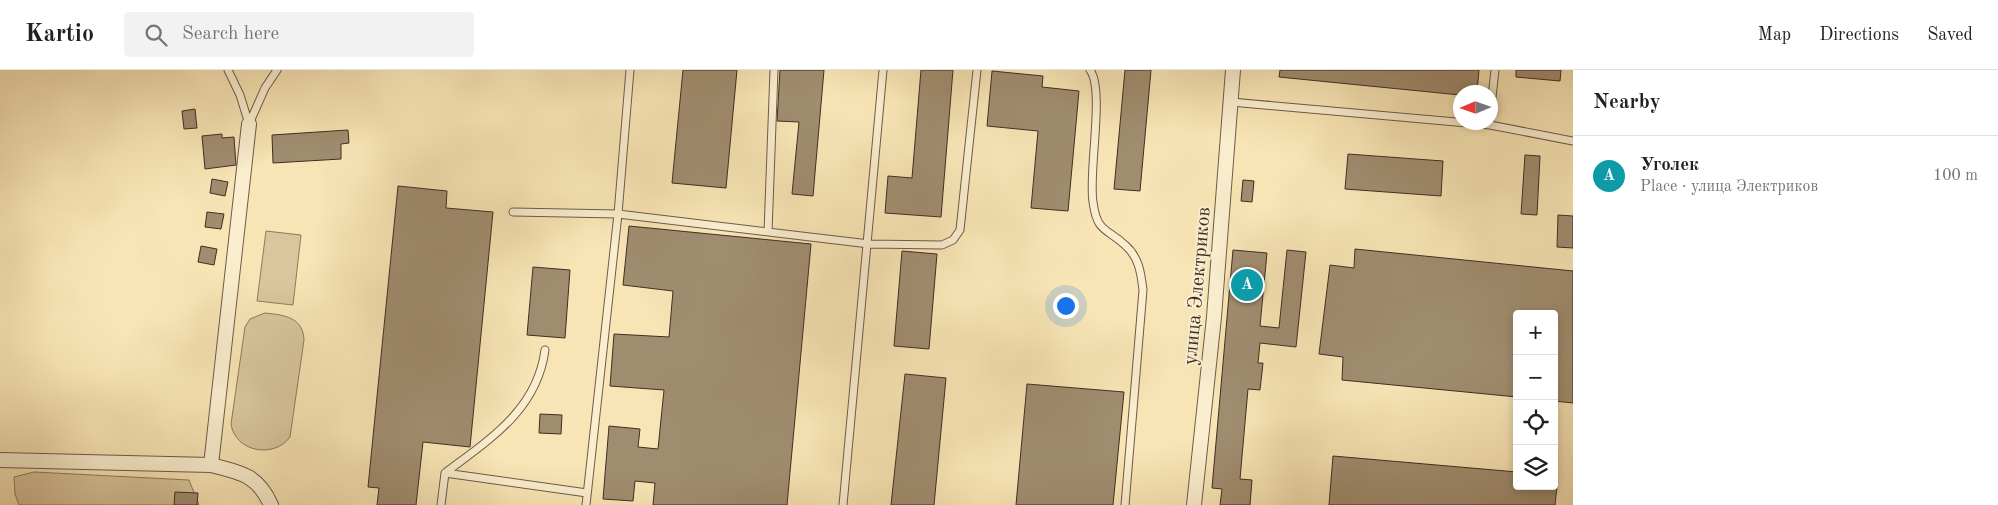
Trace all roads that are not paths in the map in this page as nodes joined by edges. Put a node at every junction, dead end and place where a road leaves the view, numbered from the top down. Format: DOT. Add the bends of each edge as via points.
graph roads {
  1 [pos="228,70"];
  2 [pos="277,70"];
  3 [pos="630,70"];
  4 [pos="774,70"];
  5 [pos="883,70"];
  6 [pos="977,70"];
  7 [pos="1090,70"];
  8 [pos="1233,70"];
  9 [pos="1495,70"];
  10 [pos="1493,85"];
  11 [pos="1230,102"];
  12 [pos="1453,121"];
  13 [pos="249,124"];
  14 [pos="1498,126"];
  15 [pos="1573,141"];
  16 [pos="513,212"];
  17 [pos="618,214"];
  18 [pos="768,232"];
  19 [pos="869,244"];
  20 [pos="545,350"];
  21 [pos="0,460"];
  22 [pos="211,465"];
  23 [pos="445,473"];
  24 [pos="587,493"];
  25 [pos="271,505"];
  26 [pos="441,505"];
  27 [pos="586,505"];
  28 [pos="843,505"];
  29 [pos="1125,505"];
  30 [pos="1194,505"];
  1 -- 13 [label="lane"];
  2 -- 13 [label="lane"];
  3 -- 17 [label="lane"];
  4 -- 18 [label="lane"];
  5 -- 19 [label="lane"];
  6 -- 19 [label="lane" via="960,230 953,240 942,245"];
  7 -- 29 [label="lane" via="1098,97 1092,202 1098,223 1126,245 1140,265 1144,290"];
  8 -- 11 [label="street, улица Электриков"];
  9 -- 10 [label="lane"];
  11 -- 12 [label="lane"];
  11 -- 30 [label="street, улица Электриков" via="1214,317"];
  13 -- 22 [label="street"];
  14 -- 15 [label="lane"];
  16 -- 17 [label="lane"];
  17 -- 18 [label="lane"];
  17 -- 24 [label="lane"];
  18 -- 19 [label="lane"];
  19 -- 28 [label="lane"];
  20 -- 23 [label="lane" via="542,372 529,398 501,430"];
  21 -- 22 [label="street"];
  22 -- 25 [label="street" via="244,473 265,491"];
  23 -- 24 [label="lane"];
  23 -- 26 [label="lane"];
  24 -- 27 [label="lane"];
}
